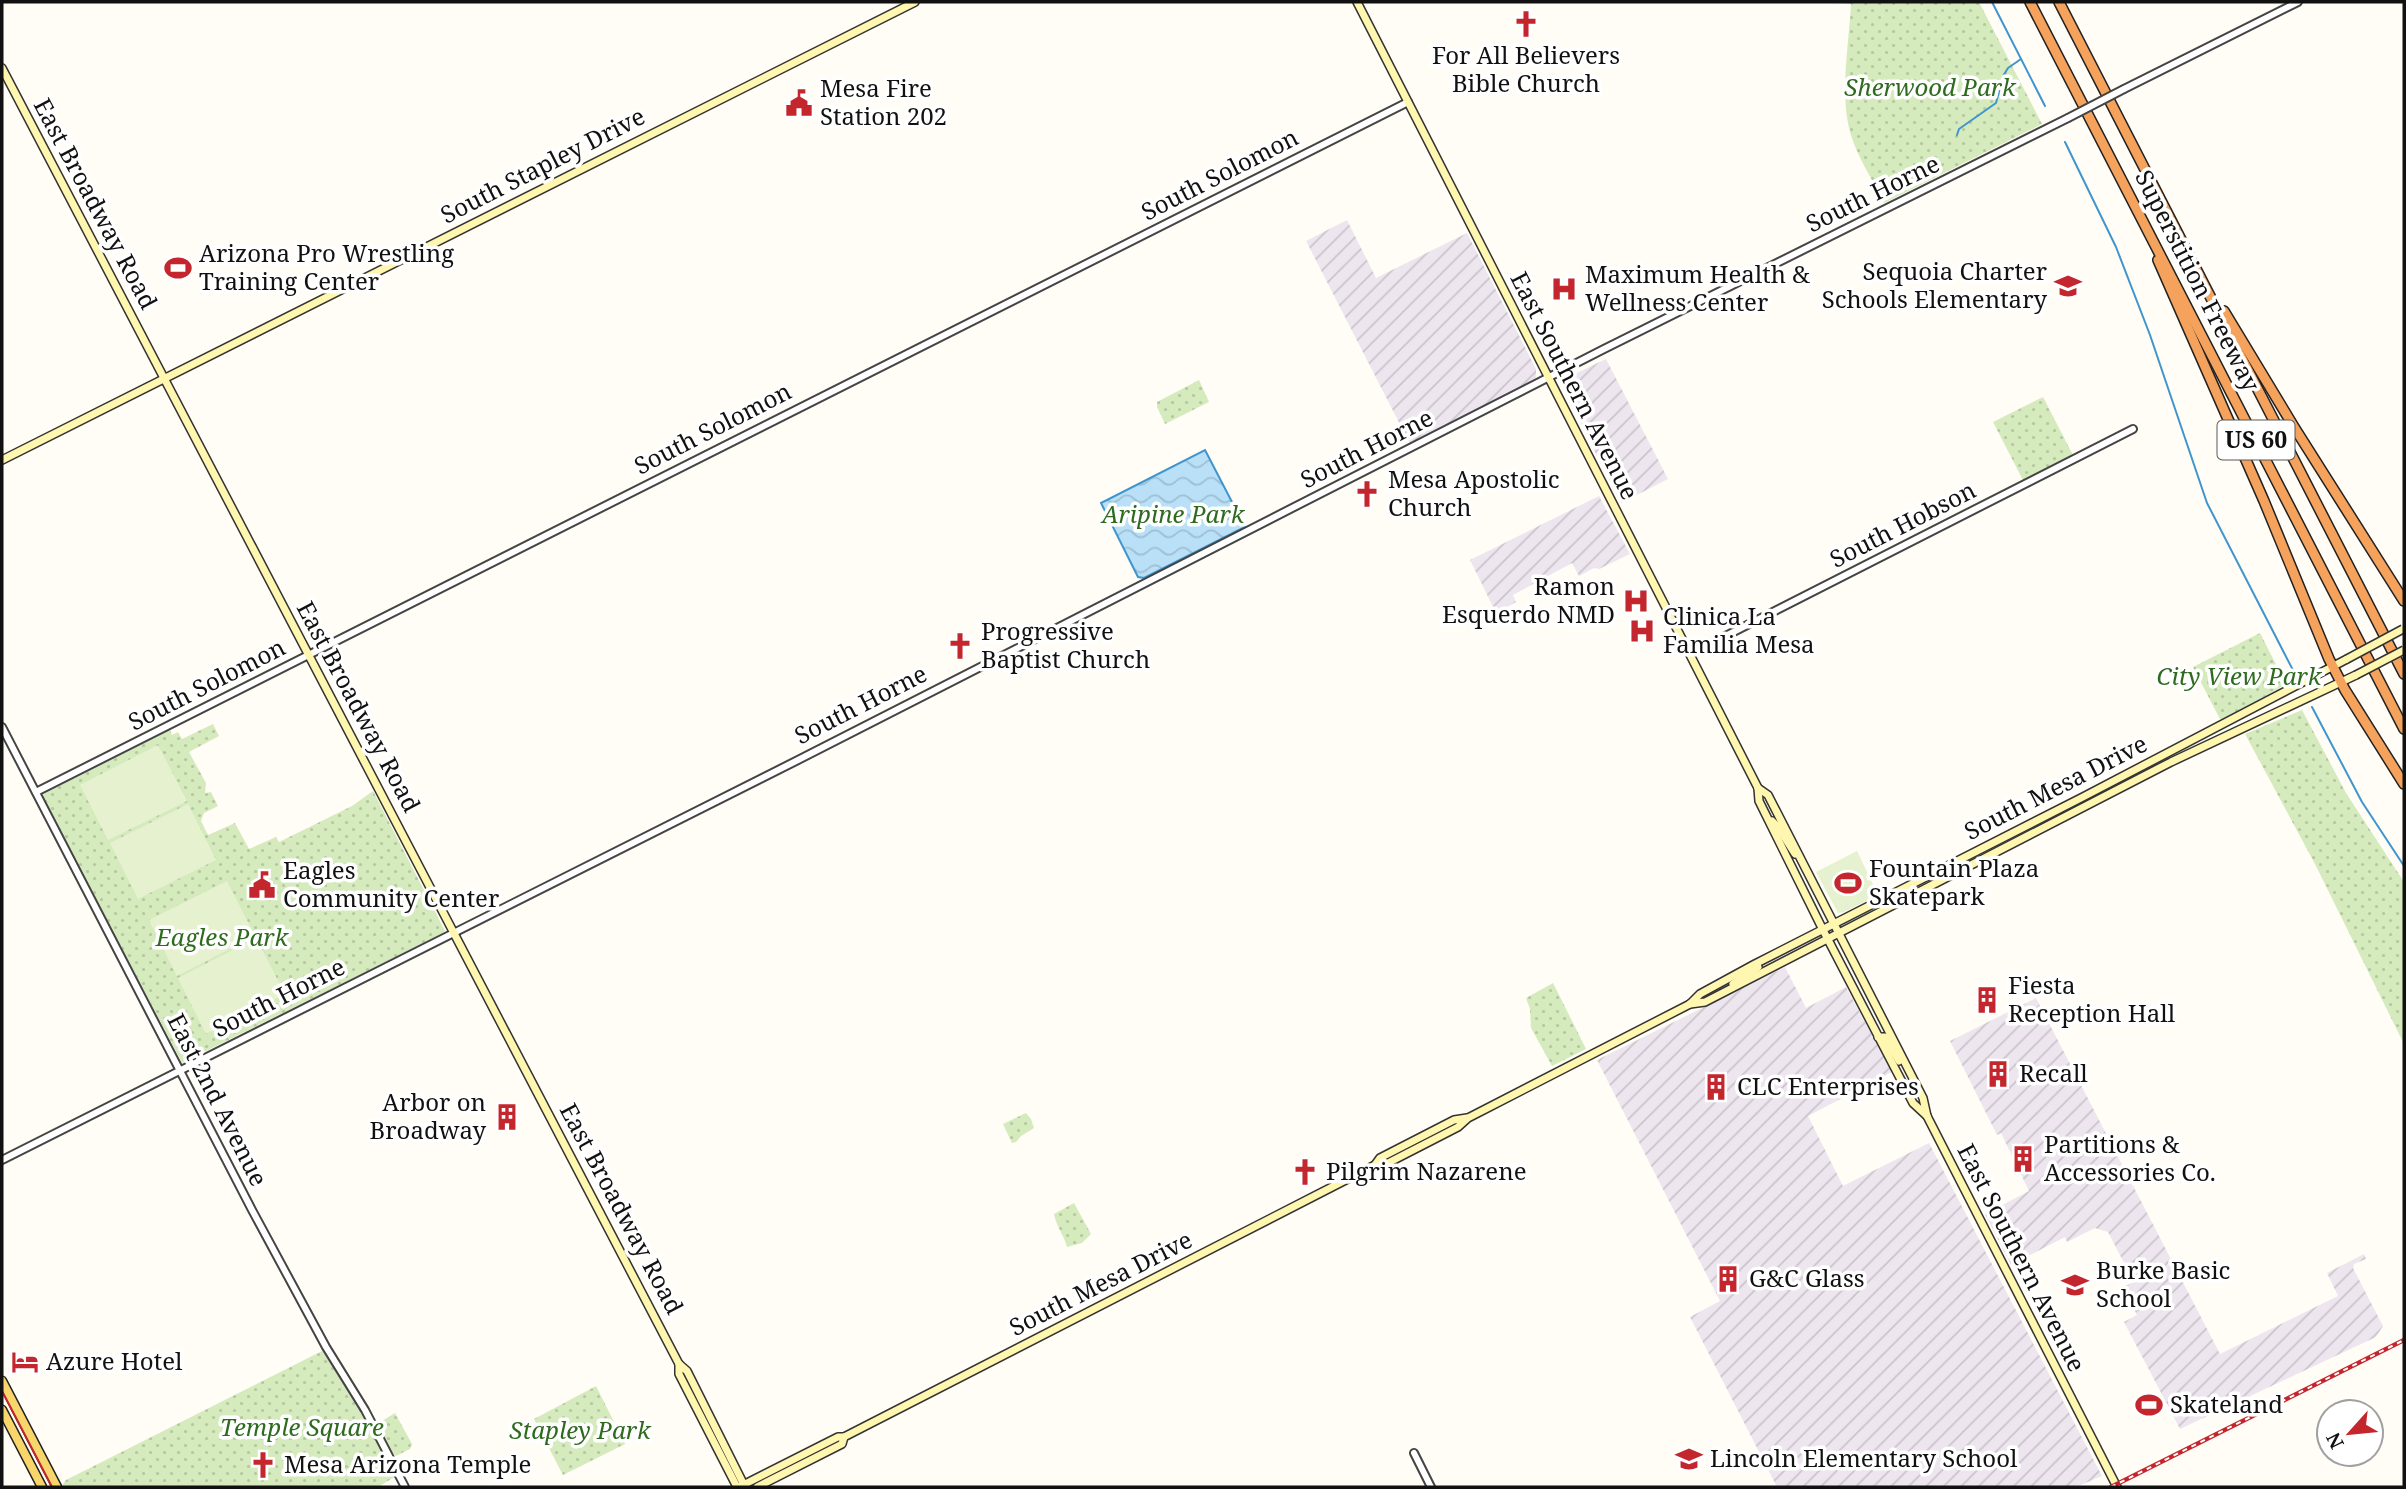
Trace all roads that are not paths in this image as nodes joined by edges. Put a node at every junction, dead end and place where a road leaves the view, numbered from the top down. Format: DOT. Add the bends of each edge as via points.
graph roads {
  1 [pos="915,2"];
  2 [pos="1357,2"];
  3 [pos="2030,2"];
  4 [pos="2059,2"];
  5 [pos="2298,2"];
  6 [pos="2,68"];
  7 [pos="1408,102"];
  8 [pos="2108,150"];
  9 [pos="2172,223"];
  10 [pos="165,377"];
  11 [pos="1548,379"];
  12 [pos="2133,429"];
  13 [pos="2,460"];
  14 [pos="2404,601"];
  15 [pos="2403,629"];
  16 [pos="2404,650"];
  17 [pos="1690,654"];
  18 [pos="310,655"];
  19 [pos="2332,665"];
  20 [pos="2404,674"];
  21 [pos="2341,683"];
  22 [pos="2,727"];
  23 [pos="2404,729"];
  24 [pos="2404,784"];
  25 [pos="1758,788"];
  26 [pos="36,792"];
  27 [pos="1767,817"];
  28 [pos="1801,858"];
  29 [pos="1835,923"];
  30 [pos="1823,929"];
  31 [pos="454,932"];
  32 [pos="1840,933"];
  33 [pos="1828,940"];
  34 [pos="1765,959"];
  35 [pos="1729,990"];
  36 [pos="1690,1004"];
  37 [pos="1878,1037"];
  38 [pos="180,1070"];
  39 [pos="1911,1074"];
  40 [pos="1927,1116"];
  41 [pos="2,1160"];
  42 [pos="2,1381"];
  43 [pos="2,1410"];
  44 [pos="844,1437"];
  45 [pos="1414,1453"];
  46 [pos="42,1487"];
  47 [pos="57,1487"];
  48 [pos="405,1487"];
  49 [pos="741,1487"];
  50 [pos="757,1487"];
  51 [pos="1432,1487"];
  52 [pos="2116,1487"];
  1 -- 10 [label="main road, South Stapley Drive"];
  2 -- 7 [label="main road, East Southern Avenue"];
  3 -- 8 [label="highway, Superstition Freeway / US 60"];
  4 -- 9 [label="highway, Superstition Freeway / US 60"];
  5 -- 11 [label="street, South Horne, bridge"];
  6 -- 10 [label="main road, East Broadway Road"];
  7 -- 11 [label="main road, East Southern Avenue"];
  7 -- 18 [label="street, South Solomon"];
  8 -- 19 [label="highway"];
  8 -- 23 [label="highway, Superstition Freeway / US 60"];
  9 -- 14 [label="highway"];
  9 -- 20 [label="highway, Superstition Freeway / US 60"];
  10 -- 13 [label="main road, South Stapley Drive"];
  10 -- 18 [label="main road, East Broadway Road"];
  11 -- 17 [label="main road, East Southern Avenue"];
  11 -- 31 [label="street, South Horne"];
  12 -- 17 [label="street, South Hobson"];
  15 -- 19 [label="main road, South Mesa Drive, bridge"];
  16 -- 21 [label="main road, South Mesa Drive, bridge"];
  17 -- 25 [label="main road, East Southern Avenue"];
  18 -- 26 [label="street, South Solomon"];
  18 -- 31 [label="main road, East Broadway Road"];
  19 -- 21 [label="highway"];
  19 -- 29 [label="main road, South Mesa Drive"];
  21 -- 24 [label="highway"];
  21 -- 32 [label="main road, South Mesa Drive" via="2161,767"];
  22 -- 26 [label="street, East 2nd Avenue"];
  25 -- 27 [label="main road, East Southern Avenue"];
  25 -- 28 [label="main road, East Southern Avenue" via="1768,795"];
  26 -- 38 [label="street, East 2nd Avenue"];
  27 -- 28 [label="main road"];
  27 -- 30 [label="main road, East Southern Avenue"];
  28 -- 29 [label="main road, East Southern Avenue"];
  29 -- 30 [label="main road, South Mesa Drive"];
  29 -- 32 [label="main road, East Southern Avenue"];
  30 -- 33 [label="main road, East Southern Avenue"];
  30 -- 34 [label="main road, South Mesa Drive"];
  31 -- 38 [label="street, South Horne"];
  31 -- 49 [label="main road, East Broadway Road"];
  32 -- 33 [label="main road, South Mesa Drive"];
  32 -- 39 [label="main road, East Southern Avenue"];
  33 -- 35 [label="main road, South Mesa Drive"];
  33 -- 37 [label="main road, East Southern Avenue"];
  34 -- 35 [label="main road"];
  34 -- 36 [label="main road, South Mesa Drive"];
  35 -- 36 [label="main road, South Mesa Drive"];
  36 -- 44 [label="main road, South Mesa Drive" via="1468,1118 1454,1120 1380,1158 1376,1165"];
  37 -- 39 [label="main road" via="1885,1037"];
  37 -- 40 [label="main road, East Southern Avenue" via="1913,1103"];
  38 -- 41 [label="street, South Horne"];
  38 -- 48 [label="street, East 2nd Avenue"];
  39 -- 40 [label="main road, East Southern Avenue"];
  40 -- 52 [label="main road, East Southern Avenue"];
  42 -- 47 [label="main road"];
  43 -- 46 [label="main road"];
  44 -- 49 [label="main road, South Mesa Drive"];
  44 -- 50 [label="main road, South Mesa Drive" via="842,1444"];
  45 -- 51 [label="street"];
}
